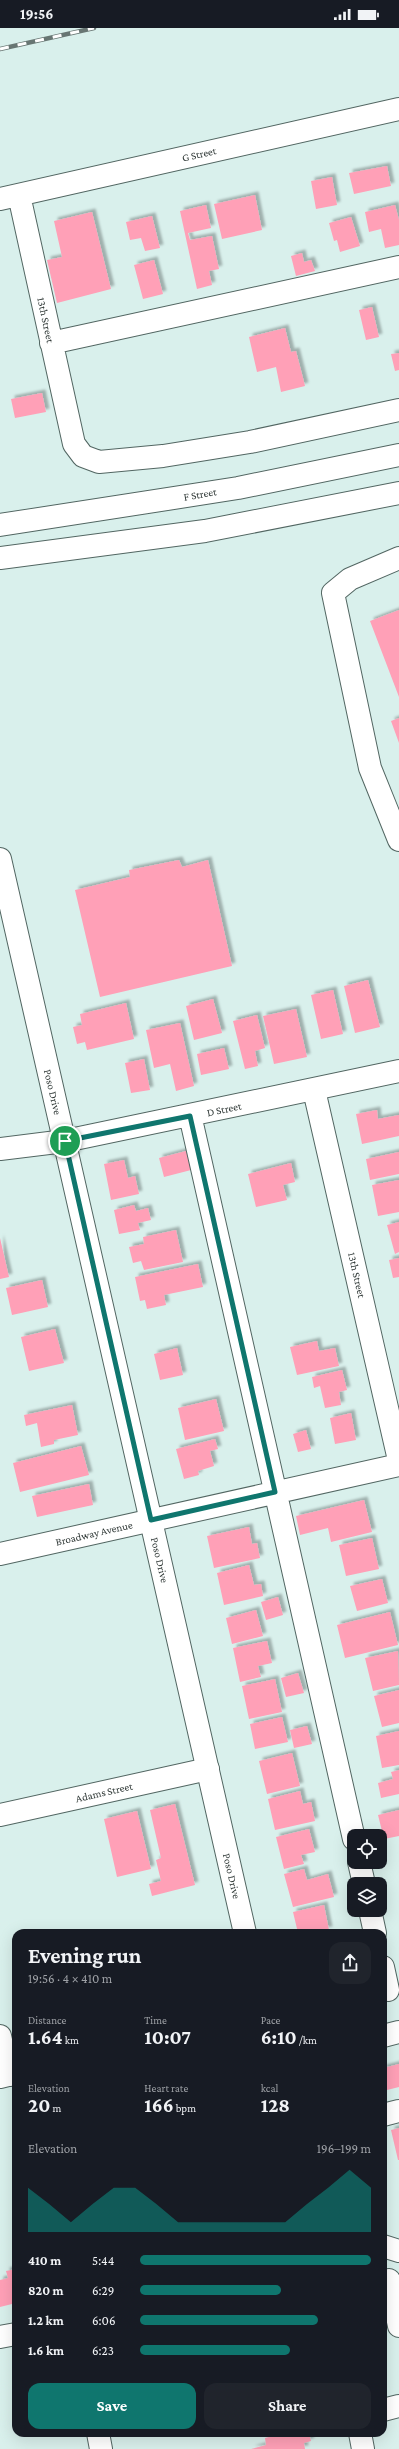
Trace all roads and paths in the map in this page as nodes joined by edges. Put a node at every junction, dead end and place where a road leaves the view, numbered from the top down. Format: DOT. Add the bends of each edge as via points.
graph roads {
  1 [pos="399,109"];
  2 [pos="9,197"];
  3 [pos="399,267"];
  4 [pos="51,343"];
  5 [pos="399,410"];
  6 [pos="399,455"];
  7 [pos="399,493"];
  8 [pos="0,525"];
  9 [pos="0,558"];
  10 [pos="399,558"];
  11 [pos="399,840"];
  12 [pos="0,859"];
  13 [pos="399,1071"];
  14 [pos="314,1090"];
  15 [pos="190,1116"];
  16 [pos="65,1141"];
  17 [pos="0,1149"];
  18 [pos="399,1460"];
  19 [pos="399,1465"];
  20 [pos="275,1492"];
  21 [pos="151,1520"];
  22 [pos="0,1554"];
  23 [pos="208,1769"];
  24 [pos="0,1815"];
  25 [pos="352,1829"];
  26 [pos="372,1917"];
  27 [pos="244,1929"];
  28 [pos="374,1929"];
  29 [pos="399,2032"];
  30 [pos="387,2035"];
  31 [pos="0,2036"];
  32 [pos="8,2075"];
  33 [pos="399,2111"];
  34 [pos="387,2114"];
  35 [pos="387,2247"];
  36 [pos="399,2251"];
  37 [pos="390,2280"];
  38 [pos="399,2326"];
  39 [pos="12,2335"];
  40 [pos="0,2337"];
  41 [pos="399,2406"];
  42 [pos="387,2409"];
  43 [pos="99,2437"];
  44 [pos="361,2437"];
  45 [pos="101,2449"];
  46 [pos="363,2449"];
  1 -- 2 [label="street, G Street"];
  2 -- 4 [label="street, 13th Street"];
  3 -- 4 [label="street"];
  4 -- 5 [label="street, 13th Street" via="74,444 83,456 99,462 163,456 250,442"];
  6 -- 8 [label="street, F Street" via="231,489"];
  7 -- 9 [label="street" via="205,531"];
  10 -- 11 [label="street" via="350,579 333,593 370,768"];
  12 -- 16 [label="street, Poso Drive"];
  13 -- 14 [label="street, D Street"];
  14 -- 15 [label="street, D Street"];
  14 -- 18 [label="street, 13th Street"];
  15 -- 16 [label="street, D Street"];
  15 -- 20 [label="street"];
  16 -- 17 [label="street, D Street"];
  16 -- 21 [label="street, Poso Drive"];
  19 -- 20 [label="street, Broadway Avenue"];
  20 -- 21 [label="street, Broadway Avenue"];
  20 -- 25 [label="street"];
  21 -- 22 [label="street, Broadway Avenue"];
  21 -- 23 [label="street, Poso Drive"];
  23 -- 24 [label="street, Adams Street"];
  23 -- 27 [label="street, Poso Drive"];
  26 -- 28 [label="street"];
  29 -- 30 [label="street"];
  31 -- 32 [label="street"];
  33 -- 34 [label="street"];
  35 -- 36 [label="street"];
  37 -- 38 [label="street"];
  39 -- 40 [label="street"];
  41 -- 42 [label="street"];
  43 -- 45 [label="street"];
  44 -- 46 [label="street"];
}
